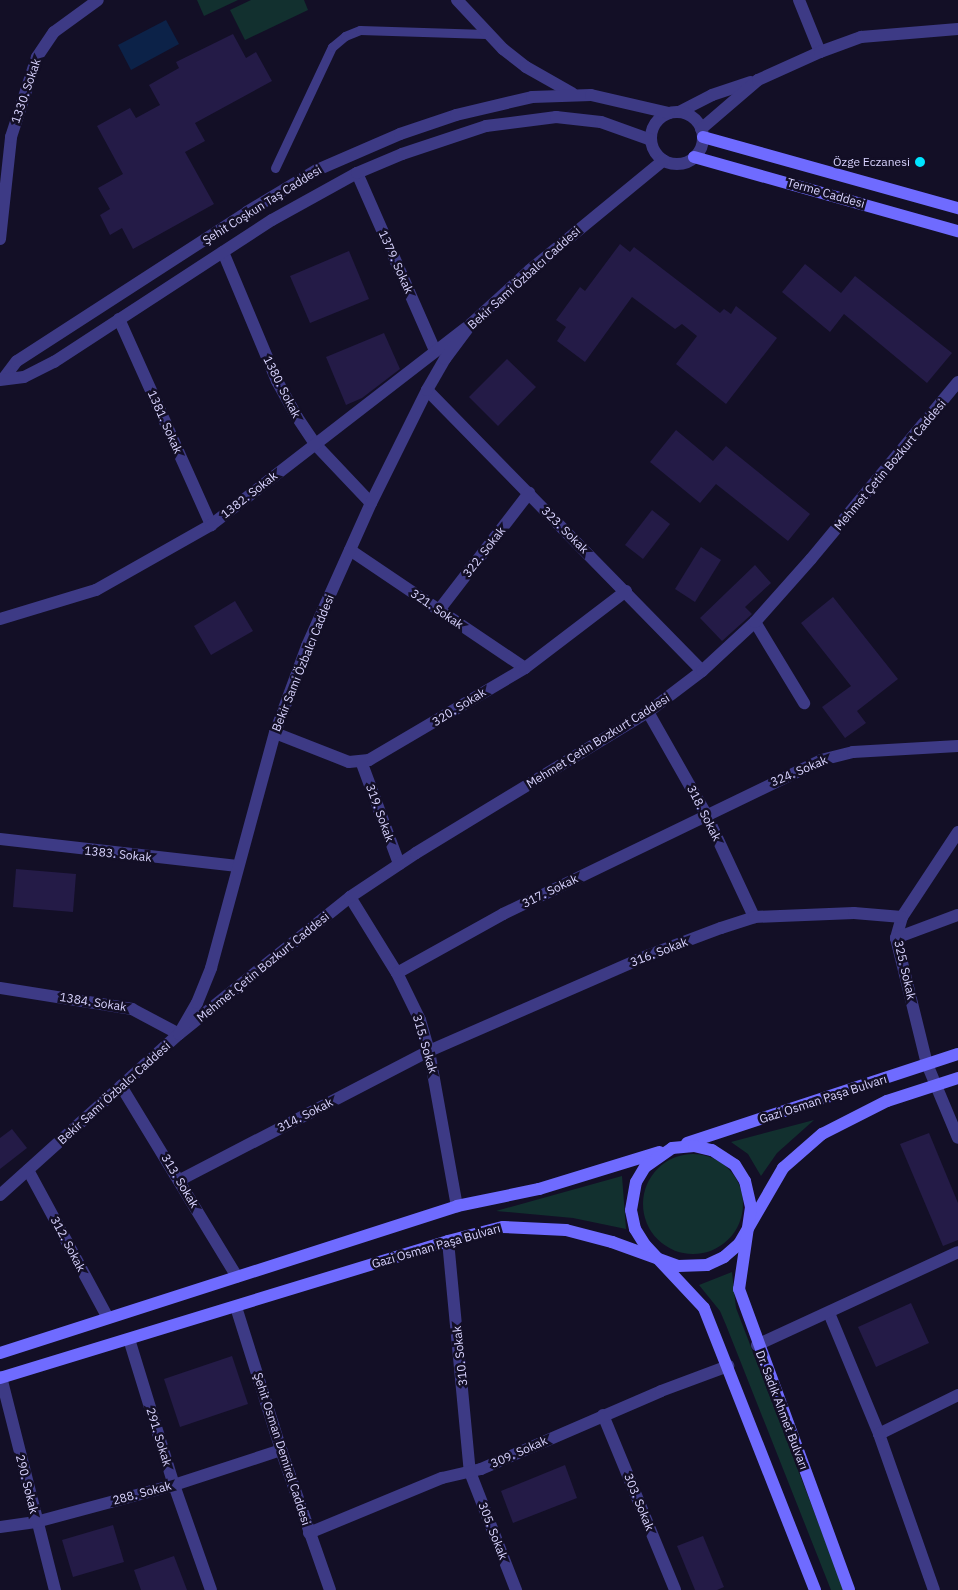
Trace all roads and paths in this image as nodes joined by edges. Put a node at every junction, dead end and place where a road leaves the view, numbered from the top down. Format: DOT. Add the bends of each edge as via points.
graph roads {
  1 [pos="98,0"];
  2 [pos="457,0"];
  3 [pos="799,0"];
  4 [pos="958,29"];
  5 [pos="486,34"];
  6 [pos="820,52"];
  7 [pos="758,80"];
  8 [pos="574,94"];
  9 [pos="674,112"];
  10 [pos="702,133"];
  11 [pos="651,140"];
  12 [pos="694,157"];
  13 [pos="664,160"];
  14 [pos="275,168"];
  15 [pos="357,173"];
  16 [pos="2,180"];
  17 [pos="958,208"];
  18 [pos="958,231"];
  19 [pos="0,239"];
  20 [pos="223,252"];
  21 [pos="119,319"];
  22 [pos="471,324"];
  23 [pos="435,351"];
  24 [pos="2,379"];
  25 [pos="958,382"];
  26 [pos="427,390"];
  27 [pos="315,444"];
  28 [pos="529,493"];
  29 [pos="371,503"];
  30 [pos="211,524"];
  31 [pos="350,550"];
  32 [pos="626,591"];
  33 [pos="439,610"];
  34 [pos="0,619"];
  35 [pos="755,622"];
  36 [pos="525,668"];
  37 [pos="702,672"];
  38 [pos="804,703"];
  39 [pos="648,712"];
  40 [pos="275,734"];
  41 [pos="958,746"];
  42 [pos="361,761"];
  43 [pos="706,814"];
  44 [pos="958,832"];
  45 [pos="0,839"];
  46 [pos="399,864"];
  47 [pos="236,866"];
  48 [pos="350,897"];
  49 [pos="958,915"];
  50 [pos="754,917"];
  51 [pos="902,917"];
  52 [pos="896,938"];
  53 [pos="397,973"];
  54 [pos="0,988"];
  55 [pos="180,1034"];
  56 [pos="429,1051"];
  57 [pos="958,1054"];
  58 [pos="928,1064"];
  59 [pos="958,1078"];
  60 [pos="121,1086"];
  61 [pos="934,1086"];
  62 [pos="958,1138"];
  63 [pos="672,1148"];
  64 [pos="28,1170"];
  65 [pos="180,1180"];
  66 [pos="0,1195"];
  67 [pos="457,1206"];
  68 [pos="748,1227"];
  69 [pos="448,1240"];
  70 [pos="958,1252"];
  71 [pos="658,1258"];
  72 [pos="236,1277"];
  73 [pos="236,1307"];
  74 [pos="829,1313"];
  75 [pos="108,1318"];
  76 [pos="129,1339"];
  77 [pos="757,1345"];
  78 [pos="0,1353"];
  79 [pos="728,1366"];
  80 [pos="0,1378"];
  81 [pos="958,1395"];
  82 [pos="603,1415"];
  83 [pos="879,1434"];
  84 [pos="281,1450"];
  85 [pos="470,1472"];
  86 [pos="174,1485"];
  87 [pos="36,1522"];
  88 [pos="0,1528"];
  89 [pos="309,1533"];
  90 [pos="54,1590"];
  91 [pos="211,1590"];
  92 [pos="330,1590"];
  93 [pos="516,1590"];
  94 [pos="675,1590"];
  95 [pos="815,1590"];
  96 [pos="849,1590"];
  97 [pos="934,1590"];
  1 -- 16 [label="street, 1330. Sokak" via="54,32 37,57 11,137"];
  2 -- 5 [label="street"];
  3 -- 6 [label="street"];
  4 -- 6 [label="street" via="861,37"];
  5 -- 8 [label="street" via="526,67"];
  5 -- 14 [label="lane" via="360,30 345,36 332,47"];
  6 -- 7 [label="street"];
  7 -- 9 [label="street"];
  7 -- 10 [label="street"];
  8 -- 9 [label="street, Şehit Coşkun Taş Caddesi"];
  8 -- 24 [label="street, Şehit Coşkun Taş Caddesi" via="532,97 456,115 400,134 317,170 16,361"];
  9 -- 10 [label="street" via="693,117"];
  9 -- 11 [label="street" via="655,123"];
  10 -- 12 [label="street"];
  10 -- 17 [label="main road, Terme Caddesi"];
  11 -- 13 [label="street" via="653,148"];
  11 -- 15 [label="street, Şehit Coşkun Taş Caddesi" via="575,116 530,119 472,130"];
  12 -- 13 [label="street" via="680,164"];
  12 -- 18 [label="main road, Terme Caddesi"];
  13 -- 22 [label="street, Bekir Sami Özbalcı Caddesi" via="579,228"];
  15 -- 20 [label="street, Şehit Coşkun Taş Caddesi" via="272,220"];
  15 -- 23 [label="street, 1379. Sokak"];
  16 -- 19 [label="street, 1330. Sokak"];
  20 -- 21 [label="street, Şehit Coşkun Taş Caddesi"];
  20 -- 27 [label="street, 1380. Sokak" via="277,381"];
  21 -- 24 [label="street, Şehit Coşkun Taş Caddesi" via="54,362 24,377"];
  21 -- 30 [label="street, 1381. Sokak"];
  22 -- 23 [label="street, 1382. Sokak"];
  22 -- 26 [label="street, Bekir Sami Özbalcı Caddesi"];
  23 -- 27 [label="street, 1382. Sokak"];
  25 -- 35 [label="street, Mehmet Çetin Bozkurt Caddesi" via="874,486"];
  26 -- 28 [label="street, 323. Sokak"];
  26 -- 29 [label="street, Bekir Sami Özbalcı Caddesi"];
  27 -- 29 [label="street, 1380. Sokak"];
  27 -- 30 [label="street, 1382. Sokak"];
  28 -- 32 [label="street, 323. Sokak"];
  28 -- 33 [label="street, 322. Sokak"];
  29 -- 31 [label="street, Bekir Sami Özbalcı Caddesi"];
  30 -- 34 [label="street, 1382. Sokak" via="96,590"];
  31 -- 33 [label="street, 321. Sokak"];
  31 -- 40 [label="street, Bekir Sami Özbalcı Caddesi" via="307,646"];
  32 -- 36 [label="street, 320. Sokak"];
  32 -- 37 [label="street, 323. Sokak"];
  33 -- 36 [label="street, 321. Sokak"];
  35 -- 37 [label="street, Mehmet Çetin Bozkurt Caddesi"];
  35 -- 38 [label="street"];
  36 -- 42 [label="street, 320. Sokak" via="386,752"];
  37 -- 39 [label="street, Mehmet Çetin Bozkurt Caddesi"];
  39 -- 43 [label="street, 318. Sokak"];
  39 -- 46 [label="street, Mehmet Çetin Bozkurt Caddesi"];
  40 -- 42 [label="street, 320. Sokak" via="333,757 349,762"];
  40 -- 47 [label="street, Bekir Sami Özbalcı Caddesi"];
  41 -- 43 [label="street, 324. Sokak" via="853,752 821,760"];
  42 -- 46 [label="street, 319. Sokak"];
  43 -- 50 [label="street, 318. Sokak"];
  43 -- 53 [label="street, 317. Sokak" via="503,914"];
  44 -- 51 [label="street, 325. Sokak"];
  45 -- 47 [label="street, 1383. Sokak"];
  46 -- 48 [label="street, Mehmet Çetin Bozkurt Caddesi"];
  47 -- 55 [label="street, Bekir Sami Özbalcı Caddesi" via="211,968"];
  48 -- 53 [label="street, 315. Sokak"];
  48 -- 55 [label="street, Mehmet Çetin Bozkurt Caddesi"];
  49 -- 52 [label="street"];
  50 -- 51 [label="street, 316. Sokak" via="854,913"];
  50 -- 56 [label="street, 316. Sokak" via="649,955"];
  51 -- 52 [label="street, 325. Sokak"];
  52 -- 58 [label="street, 325. Sokak"];
  53 -- 56 [label="street, 315. Sokak" via="409,995"];
  54 -- 55 [label="street, 1384. Sokak" via="132,1009"];
  55 -- 60 [label="street, Bekir Sami Özbalcı Caddesi"];
  56 -- 65 [label="street, 314. Sokak"];
  56 -- 67 [label="street, 315. Sokak"];
  57 -- 58 [label="main road, Gazi Osman Paşa Bulvarı"];
  58 -- 61 [label="street, 325. Sokak"];
  58 -- 63 [label="main road, Gazi Osman Paşa Bulvarı"];
  59 -- 61 [label="main road, Gazi Osman Paşa Bulvarı"];
  60 -- 64 [label="street, Bekir Sami Özbalcı Caddesi"];
  60 -- 65 [label="street, 313. Sokak"];
  61 -- 62 [label="street, 325. Sokak"];
  61 -- 68 [label="main road, Gazi Osman Paşa Bulvarı" via="887,1101 822,1134 783,1168"];
  63 -- 67 [label="main road, Gazi Osman Paşa Bulvarı" via="539,1188"];
  63 -- 68 [label="main road" via="704,1147 735,1165 746,1181 751,1198"];
  63 -- 71 [label="main road" via="645,1166 631,1200 635,1229"];
  64 -- 66 [label="street, Bekir Sami Özbalcı Caddesi"];
  64 -- 75 [label="street, 312. Sokak"];
  65 -- 72 [label="street, 313. Sokak"];
  67 -- 72 [label="main road, Gazi Osman Paşa Bulvarı"];
  68 -- 71 [label="main road, Gazi Osman Paşa Bulvarı" via="732,1251 706,1265 678,1266"];
  68 -- 77 [label="main road, Dr. Sadık Ahmet Bulvarı" via="739,1289"];
  69 -- 71 [label="main road, Gazi Osman Paşa Bulvarı" via="503,1227 531,1226 593,1236"];
  69 -- 73 [label="main road, Gazi Osman Paşa Bulvarı"];
  69 -- 85 [label="street, 310. Sokak"];
  70 -- 74 [label="street"];
  71 -- 79 [label="main road" via="704,1308"];
  72 -- 75 [label="main road, Gazi Osman Paşa Bulvarı"];
  73 -- 76 [label="main road, Gazi Osman Paşa Bulvarı"];
  73 -- 84 [label="street, Şehit Osman Demirel Caddesi"];
  74 -- 77 [label="street"];
  74 -- 83 [label="street"];
  75 -- 78 [label="main road, Gazi Osman Paşa Bulvarı"];
  76 -- 80 [label="main road, Gazi Osman Paşa Bulvarı"];
  76 -- 86 [label="street, 291. Sokak"];
  77 -- 96 [label="main road, Dr. Sadık Ahmet Bulvarı"];
  79 -- 82 [label="street, 309. Sokak"];
  79 -- 95 [label="main road"];
  80 -- 87 [label="street, 290. Sokak"];
  81 -- 83 [label="street"];
  82 -- 85 [label="street, 309. Sokak"];
  82 -- 94 [label="street, 303. Sokak"];
  83 -- 97 [label="street"];
  84 -- 86 [label="street, 288. Sokak"];
  84 -- 89 [label="street, Şehit Osman Demirel Caddesi"];
  85 -- 89 [label="street, 309. Sokak" via="442,1478"];
  85 -- 93 [label="street, 305. Sokak"];
  86 -- 87 [label="street, 288. Sokak"];
  86 -- 91 [label="street, 291. Sokak"];
  87 -- 88 [label="street, 288. Sokak"];
  87 -- 90 [label="street, 290. Sokak"];
  89 -- 92 [label="street, Şehit Osman Demirel Caddesi"];
}
